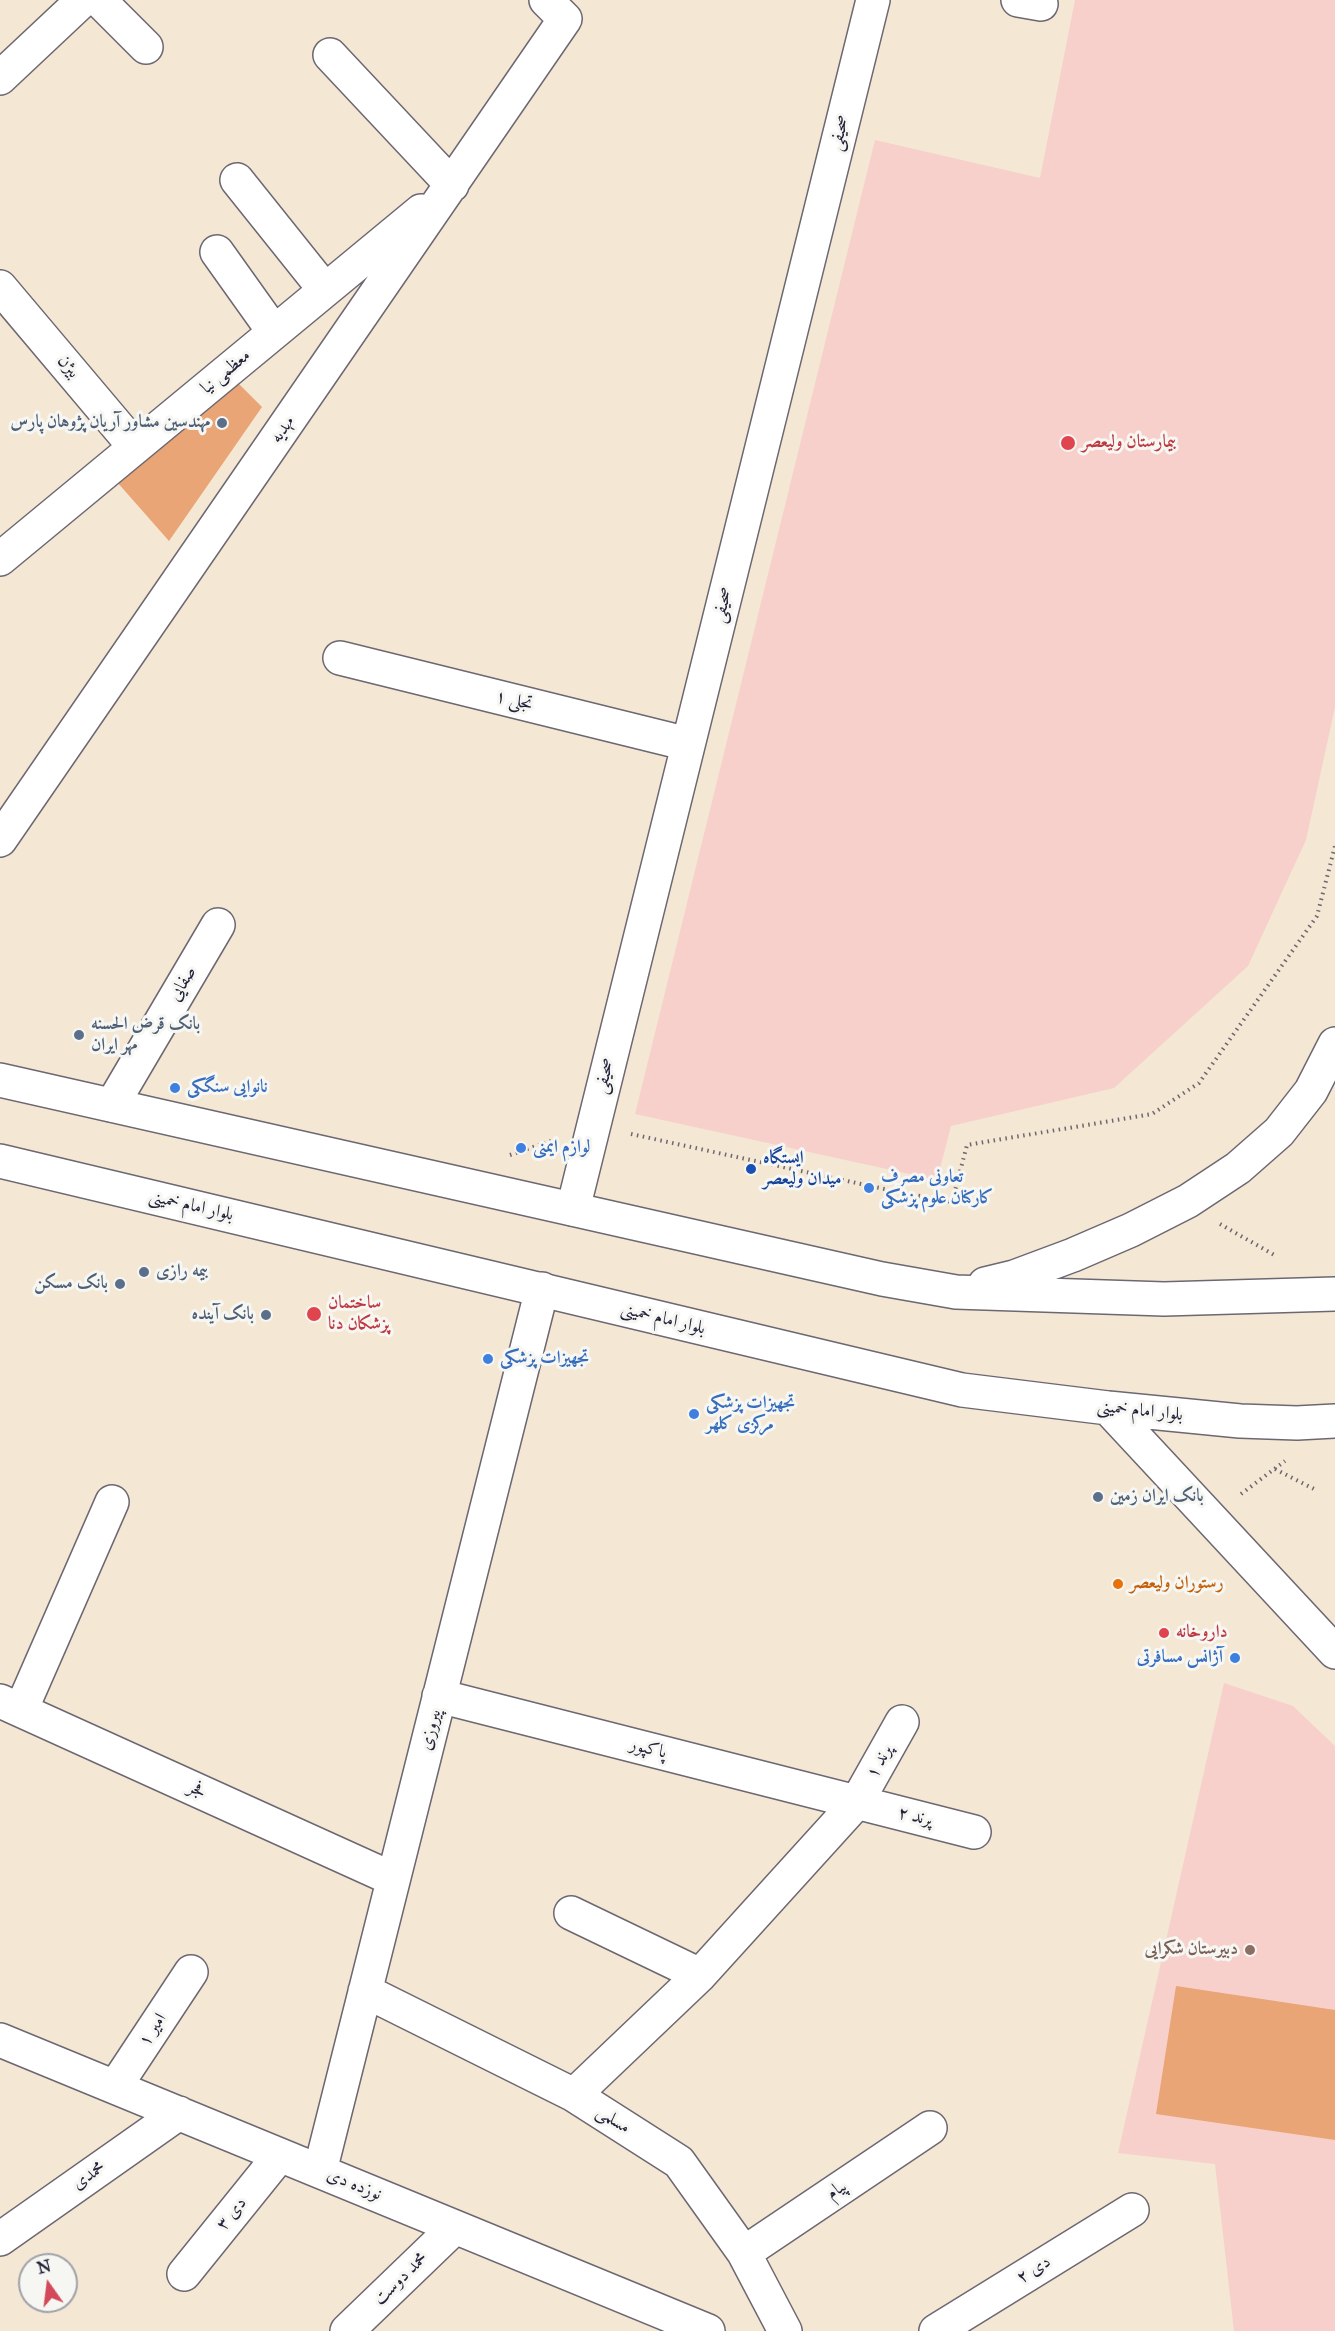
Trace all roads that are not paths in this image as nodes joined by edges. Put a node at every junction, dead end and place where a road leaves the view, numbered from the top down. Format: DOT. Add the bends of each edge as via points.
graph roads {
  1 [pos="83,0"];
  2 [pos="99,0"];
  3 [pos="873,0"];
  4 [pos="555,10"];
  5 [pos="146,47"];
  6 [pos="330,54"];
  7 [pos="0,78"];
  8 [pos="237,180"];
  9 [pos="452,185"];
  10 [pos="217,252"];
  11 [pos="0,287"];
  12 [pos="325,290"];
  13 [pos="274,332"];
  14 [pos="135,447"];
  15 [pos="0,559"];
  16 [pos="340,658"];
  17 [pos="688,744"];
  18 [pos="0,840"];
  19 [pos="218,925"];
  20 [pos="1335,1044"];
  21 [pos="0,1080"];
  22 [pos="112,1105"];
  23 [pos="0,1161"];
  24 [pos="573,1209"];
  25 [pos="542,1289"];
  26 [pos="956,1292"];
  27 [pos="1335,1294"];
  28 [pos="1107,1408"];
  29 [pos="1335,1421"];
  30 [pos="112,1502"];
  31 [pos="1335,1652"];
  32 [pos="440,1696"];
  33 [pos="11,1706"];
  34 [pos="902,1722"];
  35 [pos="857,1802"];
  36 [pos="974,1832"];
  37 [pos="393,1879"];
  38 [pos="571,1913"];
  39 [pos="190,1972"];
  40 [pos="700,1975"];
  41 [pos="365,1991"];
  42 [pos="0,2040"];
  43 [pos="115,2087"];
  44 [pos="574,2095"];
  45 [pos="179,2113"];
  46 [pos="930,2128"];
  47 [pos="280,2155"];
  48 [pos="320,2171"];
  49 [pos="1132,2210"];
  50 [pos="455,2227"];
  51 [pos="0,2239"];
  52 [pos="744,2253"];
  53 [pos="184,2274"];
  54 [pos="699,2330"];
  55 [pos="347,2331"];
  56 [pos="785,2331"];
  57 [pos="936,2331"];
  1 -- 7 [label="street"];
  2 -- 5 [label="street"];
  3 -- 17 [label="street, صحیفی"];
  4 -- 9 [label="street, مهدیه"];
  6 -- 9 [label="street"];
  8 -- 12 [label="street"];
  9 -- 12 [label="street, معظمی نیا"];
  9 -- 18 [label="street, مهدیه"];
  10 -- 13 [label="street"];
  11 -- 14 [label="street, بیژن"];
  12 -- 13 [label="street, معظمی نیا"];
  13 -- 14 [label="street, معظمی نیا"];
  14 -- 15 [label="street, معظمی نیا"];
  16 -- 17 [label="street, تجلی ١"];
  17 -- 24 [label="street, صحیفی"];
  19 -- 22 [label="street, صفایی"];
  20 -- 26 [label="street" via="1311,1091 1279,1132 1238,1168 1188,1202 1073,1255 1014,1277"];
  21 -- 22 [label="street"];
  22 -- 24 [label="street"];
  23 -- 25 [label="street, بلوار امام خمینی"];
  24 -- 26 [label="street"];
  25 -- 28 [label="street, بلوار امام خمینی" via="962,1390"];
  25 -- 32 [label="street, پیروزی"];
  26 -- 27 [label="street" via="1164,1299"];
  28 -- 29 [label="street, بلوار امام خمینی" via="1240,1421"];
  28 -- 31 [label="street"];
  30 -- 33 [label="street"];
  32 -- 35 [label="street, پاکپور"];
  32 -- 37 [label="street, پیروزی"];
  33 -- 37 [label="street, فجر"];
  34 -- 35 [label="street, پرند ۱"];
  35 -- 36 [label="street, پرند ۲"];
  35 -- 40 [label="street, پرند ۱"];
  37 -- 41 [label="street, پیروزی"];
  38 -- 40 [label="street"];
  39 -- 43 [label="street, امیر ۱"];
  40 -- 44 [label="street, پرند ۱"];
  41 -- 44 [label="street, مسلمی"];
  41 -- 48 [label="street, پیروزی"];
  42 -- 43 [label="street, نوزده دی"];
  43 -- 45 [label="street, نوزده دی"];
  44 -- 52 [label="street, مسلمی" via="679,2162"];
  45 -- 47 [label="street, نوزده دی"];
  45 -- 51 [label="street, محمدی"];
  46 -- 52 [label="street, پیام"];
  47 -- 48 [label="street, نوزده دی"];
  47 -- 53 [label="street, دی ۳"];
  48 -- 50 [label="street, نوزده دی"];
  49 -- 57 [label="street, دی ۲"];
  50 -- 54 [label="street, نوزده دی"];
  50 -- 55 [label="street, محمد دوست"];
  52 -- 56 [label="street, مسلمی"];
}
